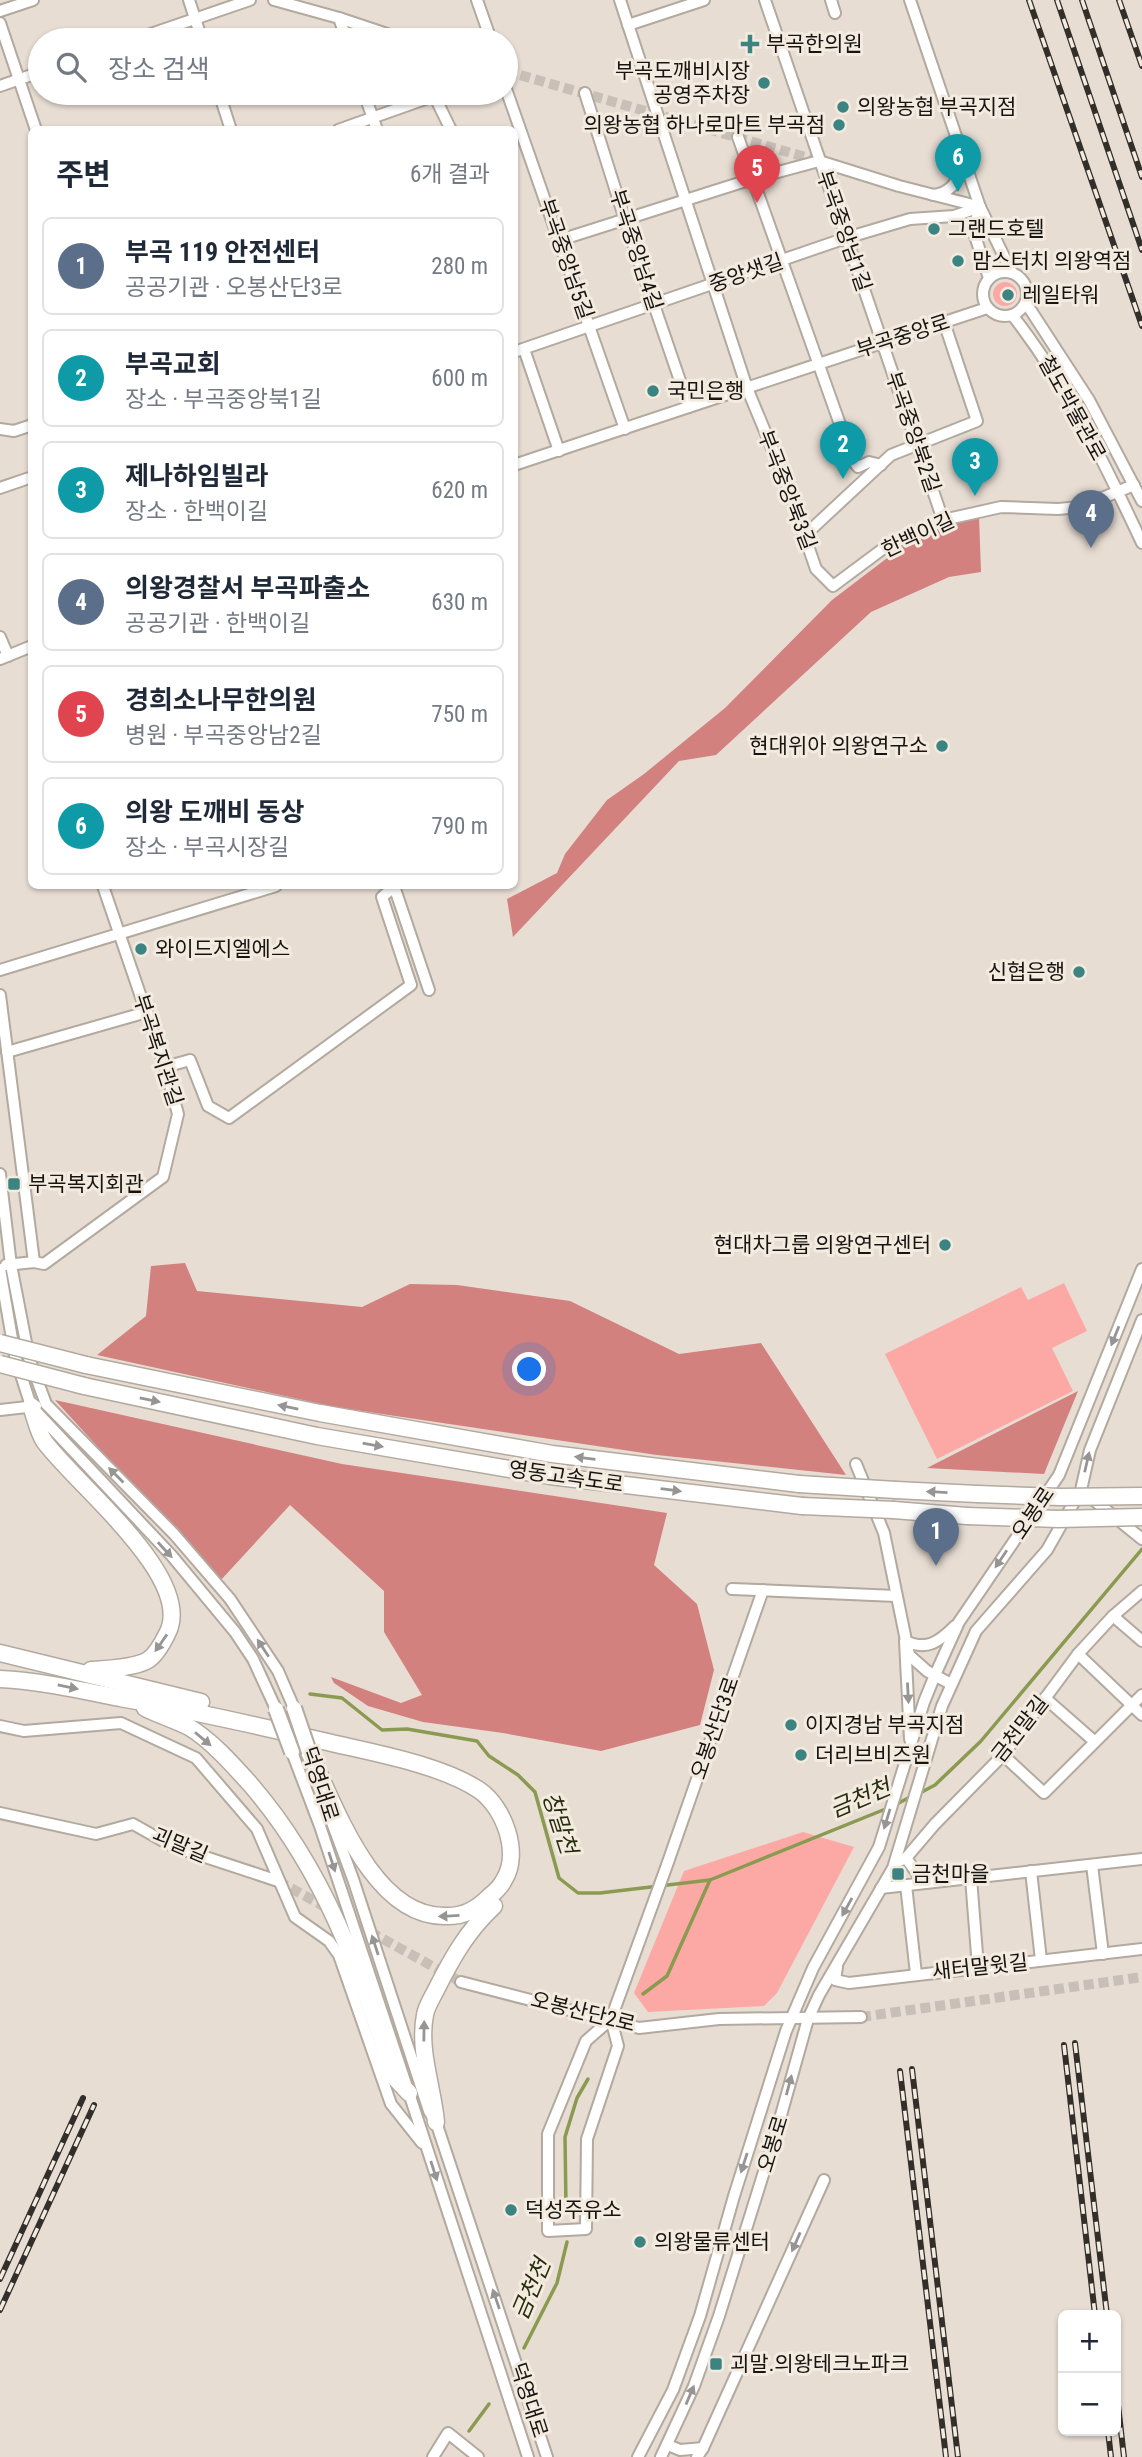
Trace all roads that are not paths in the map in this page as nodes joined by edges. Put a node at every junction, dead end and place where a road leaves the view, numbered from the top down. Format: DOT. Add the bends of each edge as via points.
graph roads {
  1 [pos="33,0"];
  2 [pos="189,0"];
  3 [pos="250,0"];
  4 [pos="274,0"];
  5 [pos="477,0"];
  6 [pos="620,0"];
  7 [pos="704,0"];
  8 [pos="765,0"];
  9 [pos="831,0"];
  10 [pos="910,0"];
  11 [pos="0,11"];
  12 [pos="835,13"];
  13 [pos="339,18"];
  14 [pos="195,19"];
  15 [pos="0,23"];
  16 [pos="628,25"];
  17 [pos="168,28"];
  18 [pos="198,28"];
  19 [pos="343,28"];
  20 [pos="369,28"];
  21 [pos="487,28"];
  22 [pos="28,76"];
  23 [pos="19,79"];
  24 [pos="0,86"];
  25 [pos="585,93"];
  26 [pos="223,105"];
  27 [pos="368,105"];
  28 [pos="406,105"];
  29 [pos="441,105"];
  30 [pos="512,105"];
  31 [pos="373,117"];
  32 [pos="35,126"];
  33 [pos="230,126"];
  34 [pos="349,126"];
  35 [pos="376,126"];
  36 [pos="449,126"];
  37 [pos="738,137"];
  38 [pos="819,161"];
  39 [pos="966,163"];
  40 [pos="752,179"];
  41 [pos="931,195"];
  42 [pos="686,200"];
  43 [pos="980,207"];
  44 [pos="625,220"];
  45 [pos="846,238"];
  46 [pos="560,240"];
  47 [pos="780,261"];
  48 [pos="1012,273"];
  49 [pos="989,278"];
  50 [pos="714,284"];
  51 [pos="1026,303"];
  52 [pos="654,304"];
  53 [pos="987,308"];
  54 [pos="1013,316"];
  55 [pos="944,322"];
  56 [pos="589,327"];
  57 [pos="883,343"];
  58 [pos="519,351"];
  59 [pos="818,364"];
  60 [pos="747,388"];
  61 [pos="689,407"];
  62 [pos="28,426"];
  63 [pos="0,429"];
  64 [pos="625,429"];
  65 [pos="917,444"];
  66 [pos="559,451"];
  67 [pos="518,464"];
  68 [pos="881,465"];
  69 [pos="28,478"];
  70 [pos="1134,485"];
  71 [pos="0,488"];
  72 [pos="1119,493"];
  73 [pos="1142,501"];
  74 [pos="943,520"];
  75 [pos="804,536"];
  76 [pos="1142,543"];
  77 [pos="833,586"];
  78 [pos="0,637"];
  79 [pos="28,648"];
  80 [pos="4,657"];
  81 [pos="104,889"];
  82 [pos="266,889"];
  83 [pos="391,889"];
  84 [pos="395,889"];
  85 [pos="120,933"];
  86 [pos="0,970"];
  87 [pos="429,990"];
  88 [pos="0,995"];
  89 [pos="147,1012"];
  90 [pos="7,1052"];
  91 [pos="165,1067"];
  92 [pos="0,1174"];
  93 [pos="34,1262"];
  94 [pos="4,1267"];
  95 [pos="1142,1272"];
  96 [pos="1142,1320"];
  97 [pos="0,1343"];
  98 [pos="0,1364"];
  99 [pos="38,1406"];
  100 [pos="0,1410"];
  101 [pos="856,1464"];
  102 [pos="1081,1490"];
  103 [pos="1142,1496"];
  104 [pos="1142,1517"];
  105 [pos="1140,1538"];
  106 [pos="732,1589"];
  107 [pos="763,1590"];
  108 [pos="1142,1591"];
  109 [pos="896,1596"];
  110 [pos="1113,1616"];
  111 [pos="959,1622"];
  112 [pos="905,1641"];
  113 [pos="1142,1641"];
  114 [pos="0,1653"];
  115 [pos="1078,1654"];
  116 [pos="79,1671"];
  117 [pos="935,1675"];
  118 [pos="0,1679"];
  119 [pos="951,1684"];
  120 [pos="1142,1695"];
  121 [pos="120,1698"];
  122 [pos="1045,1698"];
  123 [pos="1132,1705"];
  124 [pos="294,1708"];
  125 [pos="276,1709"];
  126 [pos="1142,1715"];
  127 [pos="0,1726"];
  128 [pos="1094,1741"];
  129 [pos="911,1745"];
  130 [pos="292,1752"];
  131 [pos="309,1752"];
  132 [pos="1003,1755"];
  133 [pos="0,1814"];
  134 [pos="906,1858"];
  135 [pos="1142,1859"];
  136 [pos="895,1863"];
  137 [pos="1091,1865"];
  138 [pos="1031,1871"];
  139 [pos="971,1878"];
  140 [pos="278,1881"];
  141 [pos="924,1883"];
  142 [pos="906,1885"];
  143 [pos="881,1888"];
  144 [pos="1142,1949"];
  145 [pos="1103,1954"];
  146 [pos="1041,1960"];
  147 [pos="838,1963"];
  148 [pos="978,1967"];
  149 [pos="916,1974"];
  150 [pos="461,1982"];
  151 [pos="861,2017"];
  152 [pos="791,2018"];
  153 [pos="807,2018"];
  154 [pos="611,2020"];
  155 [pos="410,2093"];
  156 [pos="436,2122"];
  157 [pos="427,2148"];
  158 [pos="824,2180"];
  159 [pos="668,2445"];
  160 [pos="700,2453"];
  161 [pos="475,2454"];
  162 [pos="433,2457"];
  163 [pos="527,2457"];
  164 [pos="547,2457"];
  165 [pos="638,2457"];
  166 [pos="661,2457"];
  1 -- 11 [label="street"];
  2 -- 14 [label="street"];
  3 -- 14 [label="street"];
  4 -- 13 [label="street"];
  5 -- 21 [label="street"];
  6 -- 16 [label="street, 부곡중앙북3길"];
  7 -- 16 [label="street"];
  8 -- 38 [label="street, 부곡중앙남1길"];
  9 -- 12 [label="street"];
  10 -- 39 [label="street"];
  13 -- 19 [label="street"];
  13 -- 20 [label="street"];
  14 -- 17 [label="street"];
  14 -- 18 [label="street"];
  15 -- 23 [label="street"];
  16 -- 42 [label="street, 부곡중앙북3길"];
  22 -- 23 [label="street"];
  23 -- 24 [label="street"];
  23 -- 32 [label="street"];
  25 -- 44 [label="street, 부곡중앙남4길"];
  26 -- 33 [label="street"];
  27 -- 31 [label="street"];
  28 -- 31 [label="street"];
  29 -- 36 [label="street"];
  30 -- 46 [label="street, 부곡중앙남5길"];
  31 -- 34 [label="street"];
  31 -- 35 [label="street"];
  37 -- 40 [label="street"];
  38 -- 40 [label="street"];
  38 -- 41 [label="street"];
  38 -- 45 [label="street, 부곡중앙남1길"];
  39 -- 41 [label="street" via="954,187"];
  39 -- 43 [label="street"];
  40 -- 42 [label="street"];
  40 -- 47 [label="street"];
  41 -- 43 [label="street"];
  42 -- 44 [label="street"];
  42 -- 50 [label="street, 부곡중앙북3길"];
  43 -- 45 [label="street, 중앙샛길" via="954,216 909,219"];
  43 -- 48 [label="street"];
  43 -- 49 [label="street" via="973,230"];
  44 -- 46 [label="street"];
  44 -- 52 [label="street, 부곡중앙남4길"];
  45 -- 47 [label="street, 중앙샛길"];
  45 -- 57 [label="street, 부곡중앙남1길"];
  46 -- 56 [label="street, 부곡중앙남5길"];
  47 -- 50 [label="street, 중앙샛길"];
  47 -- 59 [label="street"];
  48 -- 49 [label="street"];
  48 -- 51 [label="street" via="1026,285"];
  49 -- 53 [label="street" via="983,293"];
  50 -- 52 [label="street, 중앙샛길"];
  50 -- 60 [label="street, 부곡중앙북3길"];
  51 -- 54 [label="street"];
  51 -- 70 [label="street, 철도박물관로" via="1088,400"];
  52 -- 56 [label="street, 중앙샛길"];
  52 -- 61 [label="street, 부곡중앙남4길"];
  53 -- 54 [label="street" via="996,315"];
  53 -- 55 [label="street, 부곡중앙로"];
  54 -- 72 [label="street, 철도박물관로" via="1052,369"];
  55 -- 57 [label="street, 부곡중앙로"];
  55 -- 65 [label="street" via="977,421"];
  56 -- 58 [label="street, 중앙샛길"];
  56 -- 64 [label="street, 부곡중앙남5길"];
  57 -- 59 [label="street, 부곡중앙로"];
  57 -- 65 [label="street, 부곡중앙북2길"];
  58 -- 66 [label="street"];
  59 -- 60 [label="street, 부곡중앙로"];
  59 -- 68 [label="street" via="853,461 858,467 869,462"];
  60 -- 61 [label="street, 부곡중앙로"];
  60 -- 75 [label="street, 부곡중앙북3길"];
  61 -- 64 [label="street, 부곡중앙로"];
  62 -- 63 [label="street"];
  64 -- 66 [label="street, 부곡중앙로"];
  65 -- 68 [label="street" via="891,455"];
  65 -- 74 [label="street, 부곡중앙북2길"];
  66 -- 67 [label="street, 부곡중앙로"];
  68 -- 75 [label="street"];
  69 -- 71 [label="street"];
  70 -- 72 [label="street, 한백이길"];
  70 -- 73 [label="street, 철도박물관로"];
  72 -- 74 [label="street, 한백이길" via="1080,507 1001,507"];
  72 -- 76 [label="street, 철도박물관로"];
  74 -- 77 [label="street, 한백이길" via="884,548"];
  75 -- 77 [label="street, 부곡중앙북3길" via="816,569"];
  78 -- 80 [label="street"];
  79 -- 80 [label="street"];
  81 -- 85 [label="street, 부곡복지관길"];
  82 -- 85 [label="street"];
  83 -- 91 [label="street" via="382,897 411,985 229,1118 208,1106 190,1060"];
  84 -- 87 [label="street"];
  85 -- 86 [label="street"];
  85 -- 89 [label="street, 부곡복지관길"];
  88 -- 90 [label="street"];
  89 -- 90 [label="street"];
  89 -- 91 [label="street, 부곡복지관길"];
  90 -- 93 [label="street"];
  91 -- 93 [label="street, 부곡복지관길" via="178,1114 163,1177 44,1264"];
  92 -- 94 [label="street, 덕영대로"];
  93 -- 94 [label="street, 부곡복지관길"];
  94 -- 99 [label="street, 덕영대로" via="15,1356"];
  95 -- 111 [label="street, 오봉로, one-way" via="1059,1475"];
  102 -- 96 [label="street, 오봉로, one-way" via="1090,1450"];
  103 -- 97 [label="highway, 영동고속도로, one-way, bridge" via="1060,1497 799,1484 552,1454 320,1413"];
  98 -- 104 [label="highway, 영동고속도로, one-way, bridge" via="317,1436 551,1476 803,1506 1058,1519"];
  99 -- 100 [label="street"];
  99 -- 116 [label="highway, one-way" via="43,1440 154,1564 173,1609 171,1627 148,1660"];
  124 -- 99 [label="street, 덕영대로, one-way" via="278,1671 230,1599 174,1534"];
  99 -- 125 [label="street, 덕영대로, one-way" via="219,1612 253,1659"];
  101 -- 109 [label="street" via="884,1533"];
  102 -- 105 [label="street"];
  102 -- 119 [label="street, 오봉로" via="1047,1549 976,1631"];
  106 -- 107 [label="street"];
  107 -- 109 [label="street"];
  107 -- 154 [label="street, 오봉산단3로"];
  108 -- 110 [label="street, 금천말길"];
  109 -- 112 [label="street"];
  110 -- 113 [label="street"];
  110 -- 115 [label="street, 금천말길"];
  111 -- 112 [label="street" via="939,1642 928,1646"];
  111 -- 117 [label="street, 오봉로"];
  112 -- 117 [label="street" via="916,1663"];
  112 -- 129 [label="street, one-way"];
  114 -- 116 [label="highway"];
  115 -- 122 [label="street, 금천말길"];
  115 -- 123 [label="street"];
  156 -- 116 [label="highway, one-way" via="424,2046 425,2014 451,1958 513,1880 516,1833 507,1806 484,1783 414,1755"];
  117 -- 119 [label="street"];
  117 -- 129 [label="street, 오봉로"];
  118 -- 121 [label="highway, one-way" via="31,1680"];
  119 -- 136 [label="street, 오봉로"];
  120 -- 123 [label="street"];
  121 -- 131 [label="highway, one-way" via="203,1712 455,1777 481,1791 499,1811 508,1834 510,1860 505,1879 473,1911 457,1917 434,1916 393,1896 354,1844"];
  121 -- 155 [label="highway, one-way" via="190,1728 233,1764 263,1799 300,1850 338,1921 395,2078"];
  122 -- 128 [label="street"];
  122 -- 132 [label="street, 금천말길"];
  123 -- 126 [label="street"];
  123 -- 128 [label="street"];
  124 -- 131 [label="main road, 덕영대로, bridge"];
  125 -- 130 [label="main road, 덕영대로, bridge"];
  127 -- 140 [label="street" via="24,1731 121,1723 196,1758 257,1829"];
  128 -- 132 [label="street" via="1044,1793"];
  129 -- 152 [label="street, 오봉로, one-way" via="879,1847"];
  130 -- 155 [label="street, 덕영대로, one-way"];
  156 -- 131 [label="street, 덕영대로, one-way"];
  132 -- 134 [label="street, 금천말길"];
  133 -- 140 [label="street, 괴말길" via="96,1835 133,1824 172,1846"];
  134 -- 136 [label="street, 금천말길"];
  134 -- 141 [label="street"];
  135 -- 137 [label="street"];
  136 -- 143 [label="street, 오봉로"];
  137 -- 138 [label="street"];
  137 -- 145 [label="street"];
  138 -- 139 [label="street"];
  138 -- 146 [label="street"];
  139 -- 141 [label="street"];
  139 -- 148 [label="street"];
  140 -- 157 [label="street" via="295,1917 329,1941 340,1955 391,2104"];
  141 -- 142 [label="street"];
  142 -- 143 [label="street"];
  142 -- 149 [label="street"];
  143 -- 147 [label="street, 오봉로"];
  144 -- 145 [label="street, 새터말윗길"];
  145 -- 146 [label="street, 새터말윗길"];
  146 -- 148 [label="street, 새터말윗길"];
  147 -- 149 [label="street, 새터말윗길" via="835,1980 839,1982"];
  147 -- 153 [label="street, 오봉로"];
  148 -- 149 [label="street, 새터말윗길"];
  150 -- 154 [label="street, 오봉산단2로"];
  151 -- 153 [label="street, 오봉산단2로"];
  152 -- 153 [label="street, 오봉산단2로"];
  152 -- 154 [label="street, 오봉산단2로" via="719,2019 639,2028"];
  152 -- 165 [label="street, 오봉로, one-way" via="700,2316 673,2390"];
  159 -- 153 [label="street, 오봉로, one-way" via="719,2316"];
  154 -- 154 [label="street" via="586,2041 548,2134 548,2231 586,2229 587,2139 618,2046"];
  155 -- 157 [label="street, 덕영대로"];
  164 -- 156 [label="street, 덕영대로, one-way"];
  157 -- 163 [label="street, 덕영대로, one-way"];
  158 -- 160 [label="street, one-way"];
  159 -- 160 [label="street"];
  159 -- 166 [label="street, 오봉로"];
  161 -- 162 [label="street" via="448,2433"];
}
